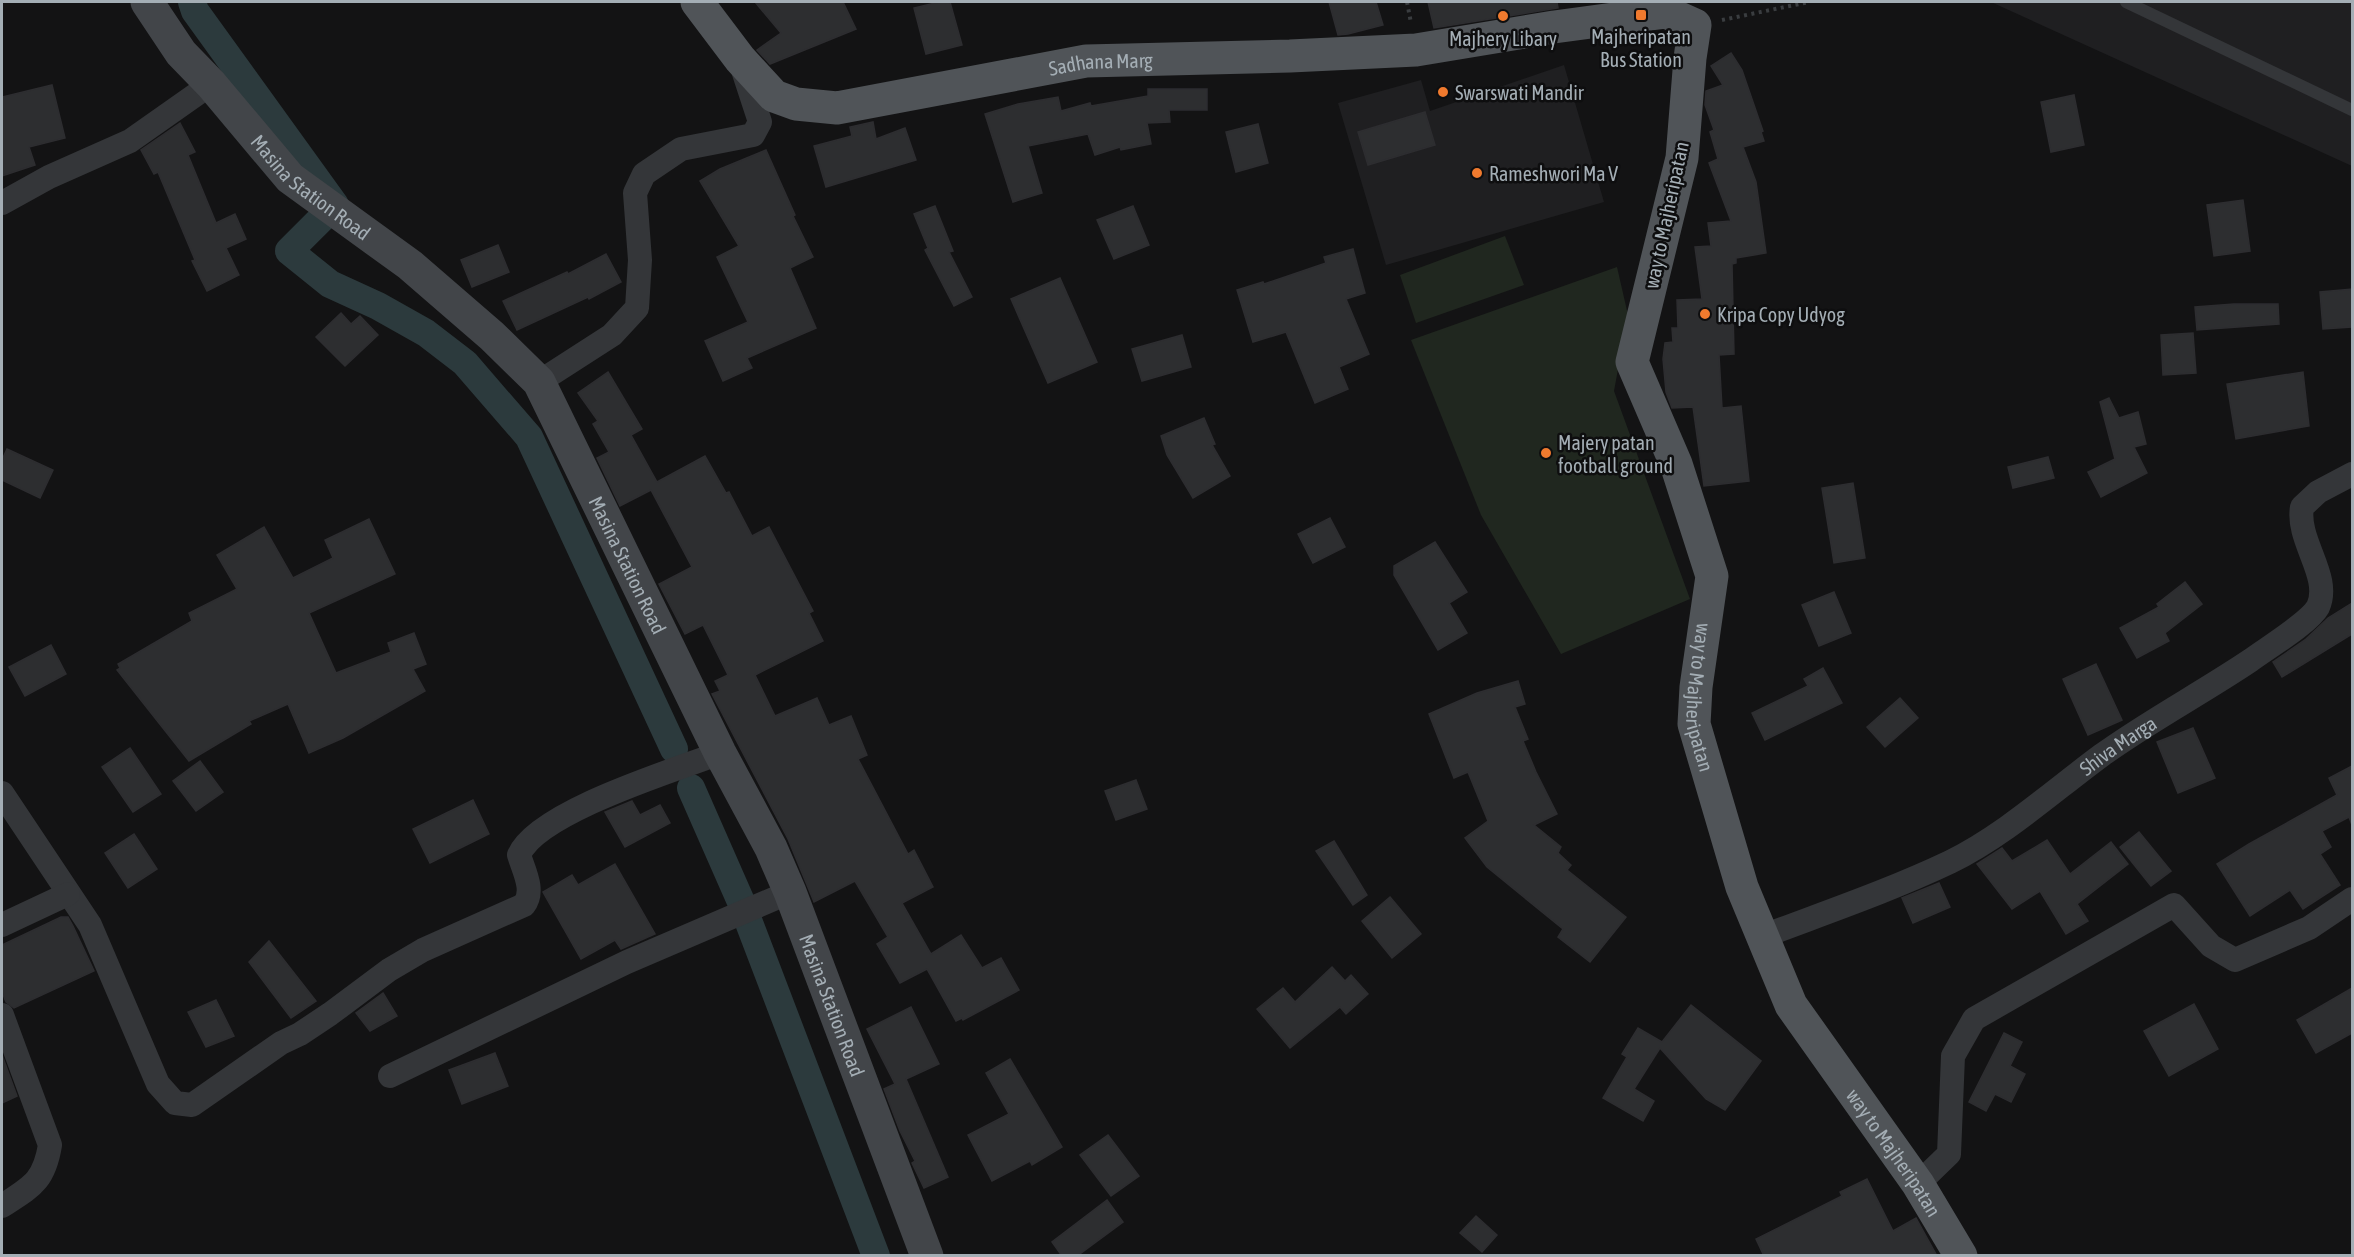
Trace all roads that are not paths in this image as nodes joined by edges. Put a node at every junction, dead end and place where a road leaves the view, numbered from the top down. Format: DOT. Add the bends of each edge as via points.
graph roads {
  1 [pos="147,2"];
  2 [pos="698,2"];
  3 [pos="2126,2"];
  4 [pos="1554,27"];
  5 [pos="740,59"];
  6 [pos="211,84"];
  7 [pos="2352,110"];
  8 [pos="2,203"];
  9 [pos="539,382"];
  10 [pos="2352,474"];
  11 [pos="720,753"];
  12 [pos="2,793"];
  13 [pos="790,892"];
  14 [pos="68,894"];
  15 [pos="2352,899"];
  16 [pos="2,926"];
  17 [pos="1761,937"];
  18 [pos="2,1015"];
  19 [pos="390,1076"];
  20 [pos="1918,1184"];
  21 [pos="2,1206"];
  22 [pos="927,1256"];
  23 [pos="1961,1256"];
  1 -- 6 [label="street, Masina Station Road" via="181,53"];
  2 -- 5 [label="main road, Sadhana Marg"];
  3 -- 7 [label="lane"];
  4 -- 5 [label="main road, Sadhana Marg" via="1416,50 1086,61 837,108 796,104 774,96"];
  4 -- 17 [label="main road, way to Majheripatan" via="1666,12 1695,25 1682,158 1632,362 1676,464 1712,576 1694,724 1742,887"];
  5 -- 9 [label="street" via="760,122 753,135 681,149 644,174 635,193 640,260 637,308 612,335"];
  6 -- 8 [label="street" via="130,141"];
  6 -- 9 [label="street, Masina Station Road" via="290,178 410,265"];
  9 -- 11 [label="street, Masina Station Road"];
  10 -- 17 [label="street, Shiva Marga" via="2318,492 2302,507 2304,539 2323,591 2316,610 2291,632 2105,753 1980,846 1950,862"];
  11 -- 13 [label="street, Masina Station Road"];
  11 -- 14 [label="street" via="559,819 527,842 519,855 529,891 524,905 423,950 389,970 192,1105 175,1103 158,1084 90,926"];
  12 -- 14 [label="street"];
  13 -- 19 [label="street" via="627,962"];
  13 -- 22 [label="street, Masina Station Road"];
  14 -- 16 [label="street"];
  15 -- 20 [label="street" via="2309,928 2235,960 2211,946 2174,905 1974,1019 1953,1056 1949,1154"];
  17 -- 20 [label="main road, way to Majheripatan" via="1791,1005"];
  18 -- 21 [label="street" via="50,1145 47,1165 35,1183"];
  20 -- 23 [label="main road, way to Majheripatan"];
}
